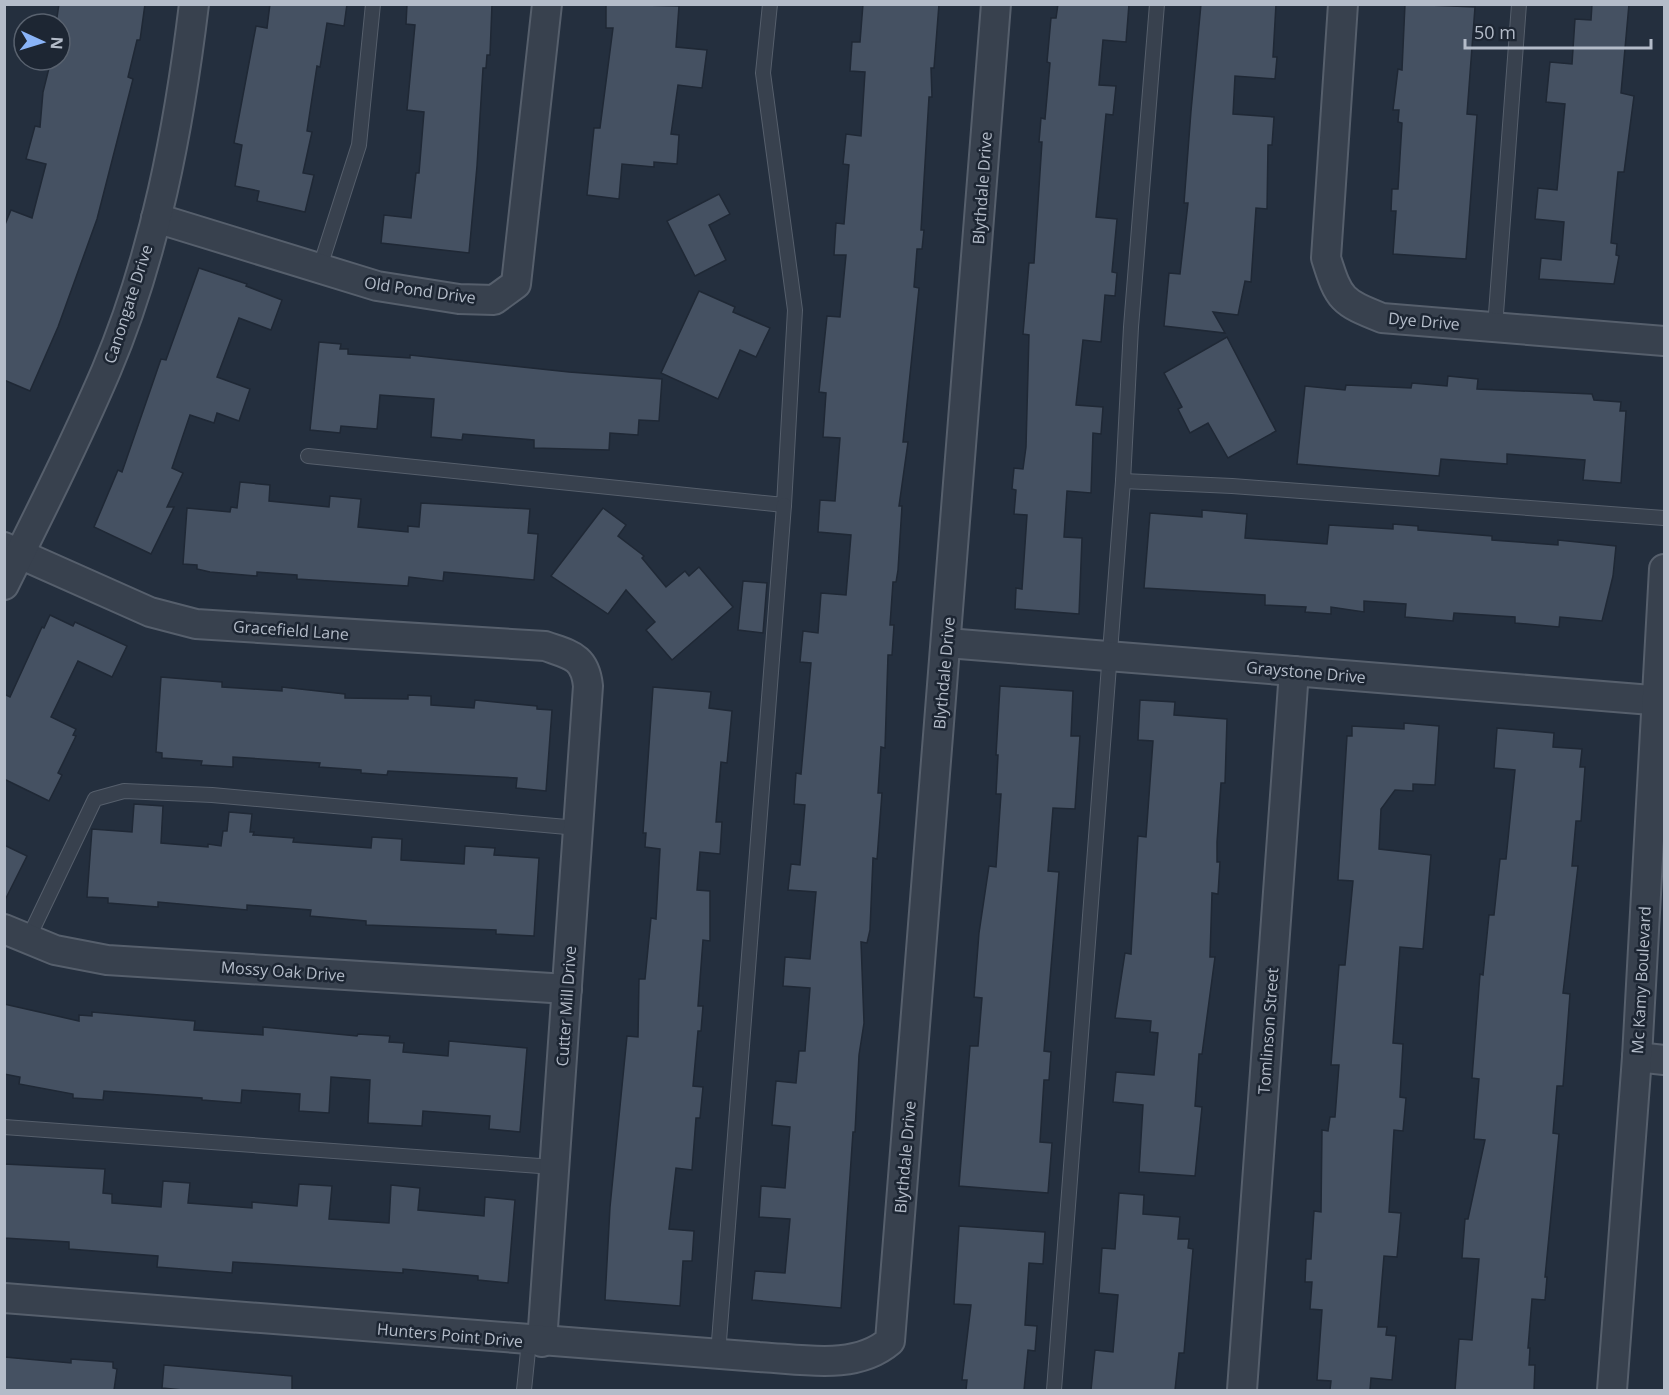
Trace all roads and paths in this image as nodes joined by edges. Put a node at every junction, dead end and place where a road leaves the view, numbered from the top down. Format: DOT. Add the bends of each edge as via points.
graph roads {
  1 [pos="194,4"];
  2 [pos="373,4"];
  3 [pos="548,4"];
  4 [pos="770,4"];
  5 [pos="996,4"];
  6 [pos="1157,4"];
  7 [pos="1343,4"];
  8 [pos="1519,4"];
  9 [pos="156,218"];
  10 [pos="319,270"];
  11 [pos="1495,327"];
  12 [pos="1665,341"];
  13 [pos="308,456"];
  14 [pos="1124,481"];
  15 [pos="784,505"];
  16 [pos="1665,518"];
  17 [pos="12,550"];
  18 [pos="1665,568"];
  19 [pos="4,585"];
  20 [pos="947,643"];
  21 [pos="1109,656"];
  22 [pos="586,669"];
  23 [pos="1294,671"];
  24 [pos="1660,701"];
  25 [pos="579,828"];
  26 [pos="1655,869"];
  27 [pos="16,934"];
  28 [pos="567,989"];
  29 [pos="1636,1057"];
  30 [pos="1665,1060"];
  31 [pos="4,1127"];
  32 [pos="554,1167"];
  33 [pos="4,1298"];
  34 [pos="890,1341"];
  35 [pos="535,1342"];
  36 [pos="718,1354"];
  37 [pos="524,1390"];
  38 [pos="1054,1390"];
  39 [pos="1242,1390"];
  40 [pos="1612,1390"];
  1 -- 9 [label="street, Canongate Drive"];
  2 -- 10 [label="lane" via="359,146"];
  3 -- 10 [label="street, Old Pond Drive" via="516,284 494,300 459,299 377,286"];
  4 -- 15 [label="lane" via="763,73 795,310"];
  5 -- 20 [label="street, Blythdale Drive"];
  6 -- 14 [label="lane" via="1131,327"];
  7 -- 11 [label="street, Dye Drive" via="1326,258 1334,283 1349,305 1382,318"];
  8 -- 11 [label="lane"];
  9 -- 10 [label="street, Old Pond Drive"];
  9 -- 17 [label="street, Canongate Drive" via="106,370"];
  11 -- 12 [label="street, Dye Drive"];
  13 -- 15 [label="lane"];
  14 -- 16 [label="lane"];
  14 -- 21 [label="lane"];
  15 -- 36 [label="lane"];
  17 -- 19 [label="street, Canongate Drive"];
  17 -- 22 [label="street, Gracefield Lane" via="150,612 195,624 544,646 573,656"];
  18 -- 24 [label="street, Mc Kamy Boulevard"];
  20 -- 21 [label="street, Graystone Drive"];
  20 -- 34 [label="street, Blythdale Drive"];
  21 -- 23 [label="street, Graystone Drive"];
  21 -- 38 [label="lane"];
  22 -- 25 [label="street, Cutter Mill Drive"];
  23 -- 24 [label="street, Graystone Drive"];
  23 -- 39 [label="street, Tomlinson Street"];
  24 -- 26 [label="street, Mc Kamy Boulevard"];
  25 -- 27 [label="lane" via="212,795 124,791 94,799"];
  25 -- 28 [label="street, Cutter Mill Drive"];
  26 -- 29 [label="street, Mc Kamy Boulevard"];
  27 -- 28 [label="street, Mossy Oak Drive" via="56,950 107,960"];
  28 -- 32 [label="street, Cutter Mill Drive"];
  29 -- 30 [label="street"];
  29 -- 40 [label="street, Mc Kamy Boulevard"];
  31 -- 32 [label="lane"];
  32 -- 35 [label="street, Cutter Mill Drive"];
  33 -- 35 [label="street, Hunters Point Drive"];
  34 -- 36 [label="street, Hunters Point Drive" via="877,1353 834,1361"];
  35 -- 36 [label="street, Hunters Point Drive"];
  35 -- 37 [label="lane"];
}
